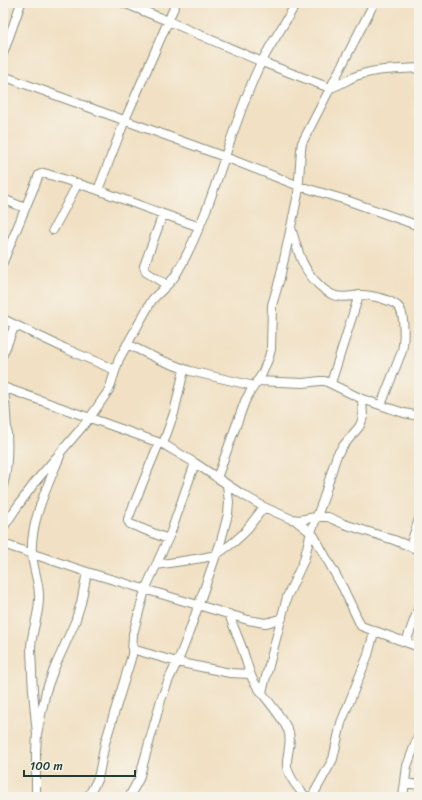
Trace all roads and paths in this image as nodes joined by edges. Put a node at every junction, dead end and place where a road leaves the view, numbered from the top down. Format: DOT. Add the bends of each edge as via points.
graph roads {
  1 [pos="21,3"];
  2 [pos="124,3"];
  3 [pos="176,3"];
  4 [pos="296,3"];
  5 [pos="374,3"];
  6 [pos="168,21"];
  7 [pos="3,54"];
  8 [pos="262,62"];
  9 [pos="419,68"];
  10 [pos="3,76"];
  11 [pos="330,88"];
  12 [pos="125,120"];
  13 [pos="225,157"];
  14 [pos="78,183"];
  15 [pos="299,186"];
  16 [pos="98,190"];
  17 [pos="3,199"];
  18 [pos="25,208"];
  19 [pos="163,214"];
  20 [pos="419,226"];
  21 [pos="200,227"];
  22 [pos="291,227"];
  23 [pos="53,230"];
  24 [pos="3,262"];
  25 [pos="167,285"];
  26 [pos="359,296"];
  27 [pos="3,318"];
  28 [pos="15,325"];
  29 [pos="127,344"];
  30 [pos="3,354"];
  31 [pos="115,370"];
  32 [pos="184,370"];
  33 [pos="331,383"];
  34 [pos="256,384"];
  35 [pos="3,387"];
  36 [pos="362,398"];
  37 [pos="381,405"];
  38 [pos="419,416"];
  39 [pos="89,419"];
  40 [pos="161,444"];
  41 [pos="64,448"];
  42 [pos="195,463"];
  43 [pos="217,478"];
  44 [pos="227,485"];
  45 [pos="3,486"];
  46 [pos="264,507"];
  47 [pos="316,517"];
  48 [pos="419,519"];
  49 [pos="295,520"];
  50 [pos="3,528"];
  51 [pos="311,532"];
  52 [pos="168,539"];
  53 [pos="3,544"];
  54 [pos="410,546"];
  55 [pos="419,550"];
  56 [pos="32,554"];
  57 [pos="216,555"];
  58 [pos="156,565"];
  59 [pos="87,572"];
  60 [pos="145,590"];
  61 [pos="198,606"];
  62 [pos="419,607"];
  63 [pos="229,614"];
  64 [pos="282,618"];
  65 [pos="374,632"];
  66 [pos="406,642"];
  67 [pos="419,647"];
  68 [pos="132,649"];
  69 [pos="177,662"];
  70 [pos="250,674"];
  71 [pos="262,692"];
  72 [pos="37,734"];
  73 [pos="419,734"];
  74 [pos="405,782"];
  75 [pos="419,785"];
  76 [pos="36,797"];
  77 [pos="88,797"];
  78 [pos="129,797"];
  79 [pos="306,797"];
  80 [pos="312,797"];
  81 [pos="403,797"];
  1 -- 7 [label="street"];
  2 -- 6 [label="street"];
  3 -- 6 [label="street"];
  4 -- 8 [label="street"];
  5 -- 11 [label="street"];
  6 -- 8 [label="street"];
  6 -- 12 [label="street"];
  8 -- 11 [label="street"];
  8 -- 13 [label="street"];
  9 -- 11 [label="street" via="368,72"];
  10 -- 12 [label="street"];
  11 -- 15 [label="street" via="302,143"];
  12 -- 13 [label="street"];
  12 -- 16 [label="street"];
  13 -- 15 [label="street"];
  13 -- 21 [label="street"];
  14 -- 16 [label="street"];
  14 -- 18 [label="street" via="47,173 41,174"];
  14 -- 23 [label="street"];
  15 -- 20 [label="street"];
  15 -- 22 [label="street"];
  16 -- 19 [label="street"];
  17 -- 18 [label="street"];
  18 -- 24 [label="street"];
  19 -- 21 [label="street"];
  19 -- 25 [label="street" via="144,266 146,272"];
  21 -- 25 [label="street" via="174,277"];
  22 -- 26 [label="street" via="299,255 310,277 330,294 338,297"];
  22 -- 34 [label="street" via="272,305 271,350"];
  25 -- 29 [label="street" via="152,300"];
  26 -- 33 [label="street"];
  26 -- 37 [label="street" via="371,295 383,299 397,305 403,314 402,351"];
  27 -- 28 [label="street"];
  28 -- 30 [label="street"];
  28 -- 31 [label="street"];
  29 -- 31 [label="street"];
  29 -- 32 [label="street"];
  31 -- 39 [label="street" via="109,390"];
  32 -- 34 [label="street"];
  32 -- 40 [label="street" via="174,413"];
  33 -- 34 [label="street" via="320,381"];
  33 -- 36 [label="street"];
  34 -- 43 [label="street" via="245,401"];
  35 -- 39 [label="street"];
  35 -- 45 [label="street" via="6,453"];
  36 -- 37 [label="street"];
  36 -- 47 [label="street" via="361,423 337,455"];
  37 -- 38 [label="street"];
  39 -- 40 [label="street"];
  39 -- 41 [label="street"];
  40 -- 42 [label="street"];
  40 -- 52 [label="street" via="128,521"];
  41 -- 50 [label="street" via="36,481"];
  41 -- 56 [label="street" via="40,507"];
  42 -- 43 [label="street"];
  42 -- 52 [label="street"];
  43 -- 44 [label="street"];
  44 -- 46 [label="street"];
  44 -- 57 [label="street" via="228,514"];
  46 -- 49 [label="street"];
  46 -- 57 [label="street" via="244,532"];
  47 -- 49 [label="street"];
  47 -- 51 [label="street"];
  47 -- 54 [label="street" via="332,519"];
  48 -- 54 [label="street"];
  49 -- 51 [label="street"];
  51 -- 64 [label="street" via="304,560 290,588"];
  51 -- 65 [label="street" via="352,605 359,624"];
  52 -- 58 [label="street"];
  53 -- 56 [label="street"];
  54 -- 55 [label="street"];
  56 -- 59 [label="street"];
  56 -- 72 [label="street" via="40,598 31,648"];
  57 -- 58 [label="street"];
  57 -- 61 [label="street"];
  58 -- 60 [label="street"];
  59 -- 60 [label="street"];
  59 -- 72 [label="street" via="75,622 46,691"];
  60 -- 61 [label="street"];
  60 -- 68 [label="street" via="132,634"];
  61 -- 63 [label="street"];
  61 -- 69 [label="street"];
  62 -- 66 [label="street"];
  63 -- 64 [label="street" via="265,623"];
  63 -- 70 [label="street"];
  64 -- 71 [label="street"];
  65 -- 66 [label="street"];
  65 -- 80 [label="street" via="368,655 341,723 333,759"];
  66 -- 67 [label="street"];
  68 -- 69 [label="street"];
  68 -- 77 [label="street" via="99,774"];
  69 -- 70 [label="street" via="230,673"];
  69 -- 78 [label="street" via="161,700 139,778"];
  70 -- 71 [label="street"];
  71 -- 79 [label="street" via="288,731 289,773"];
  72 -- 76 [label="street"];
  73 -- 74 [label="street" via="407,766"];
  74 -- 75 [label="street"];
  74 -- 81 [label="street"];
}
